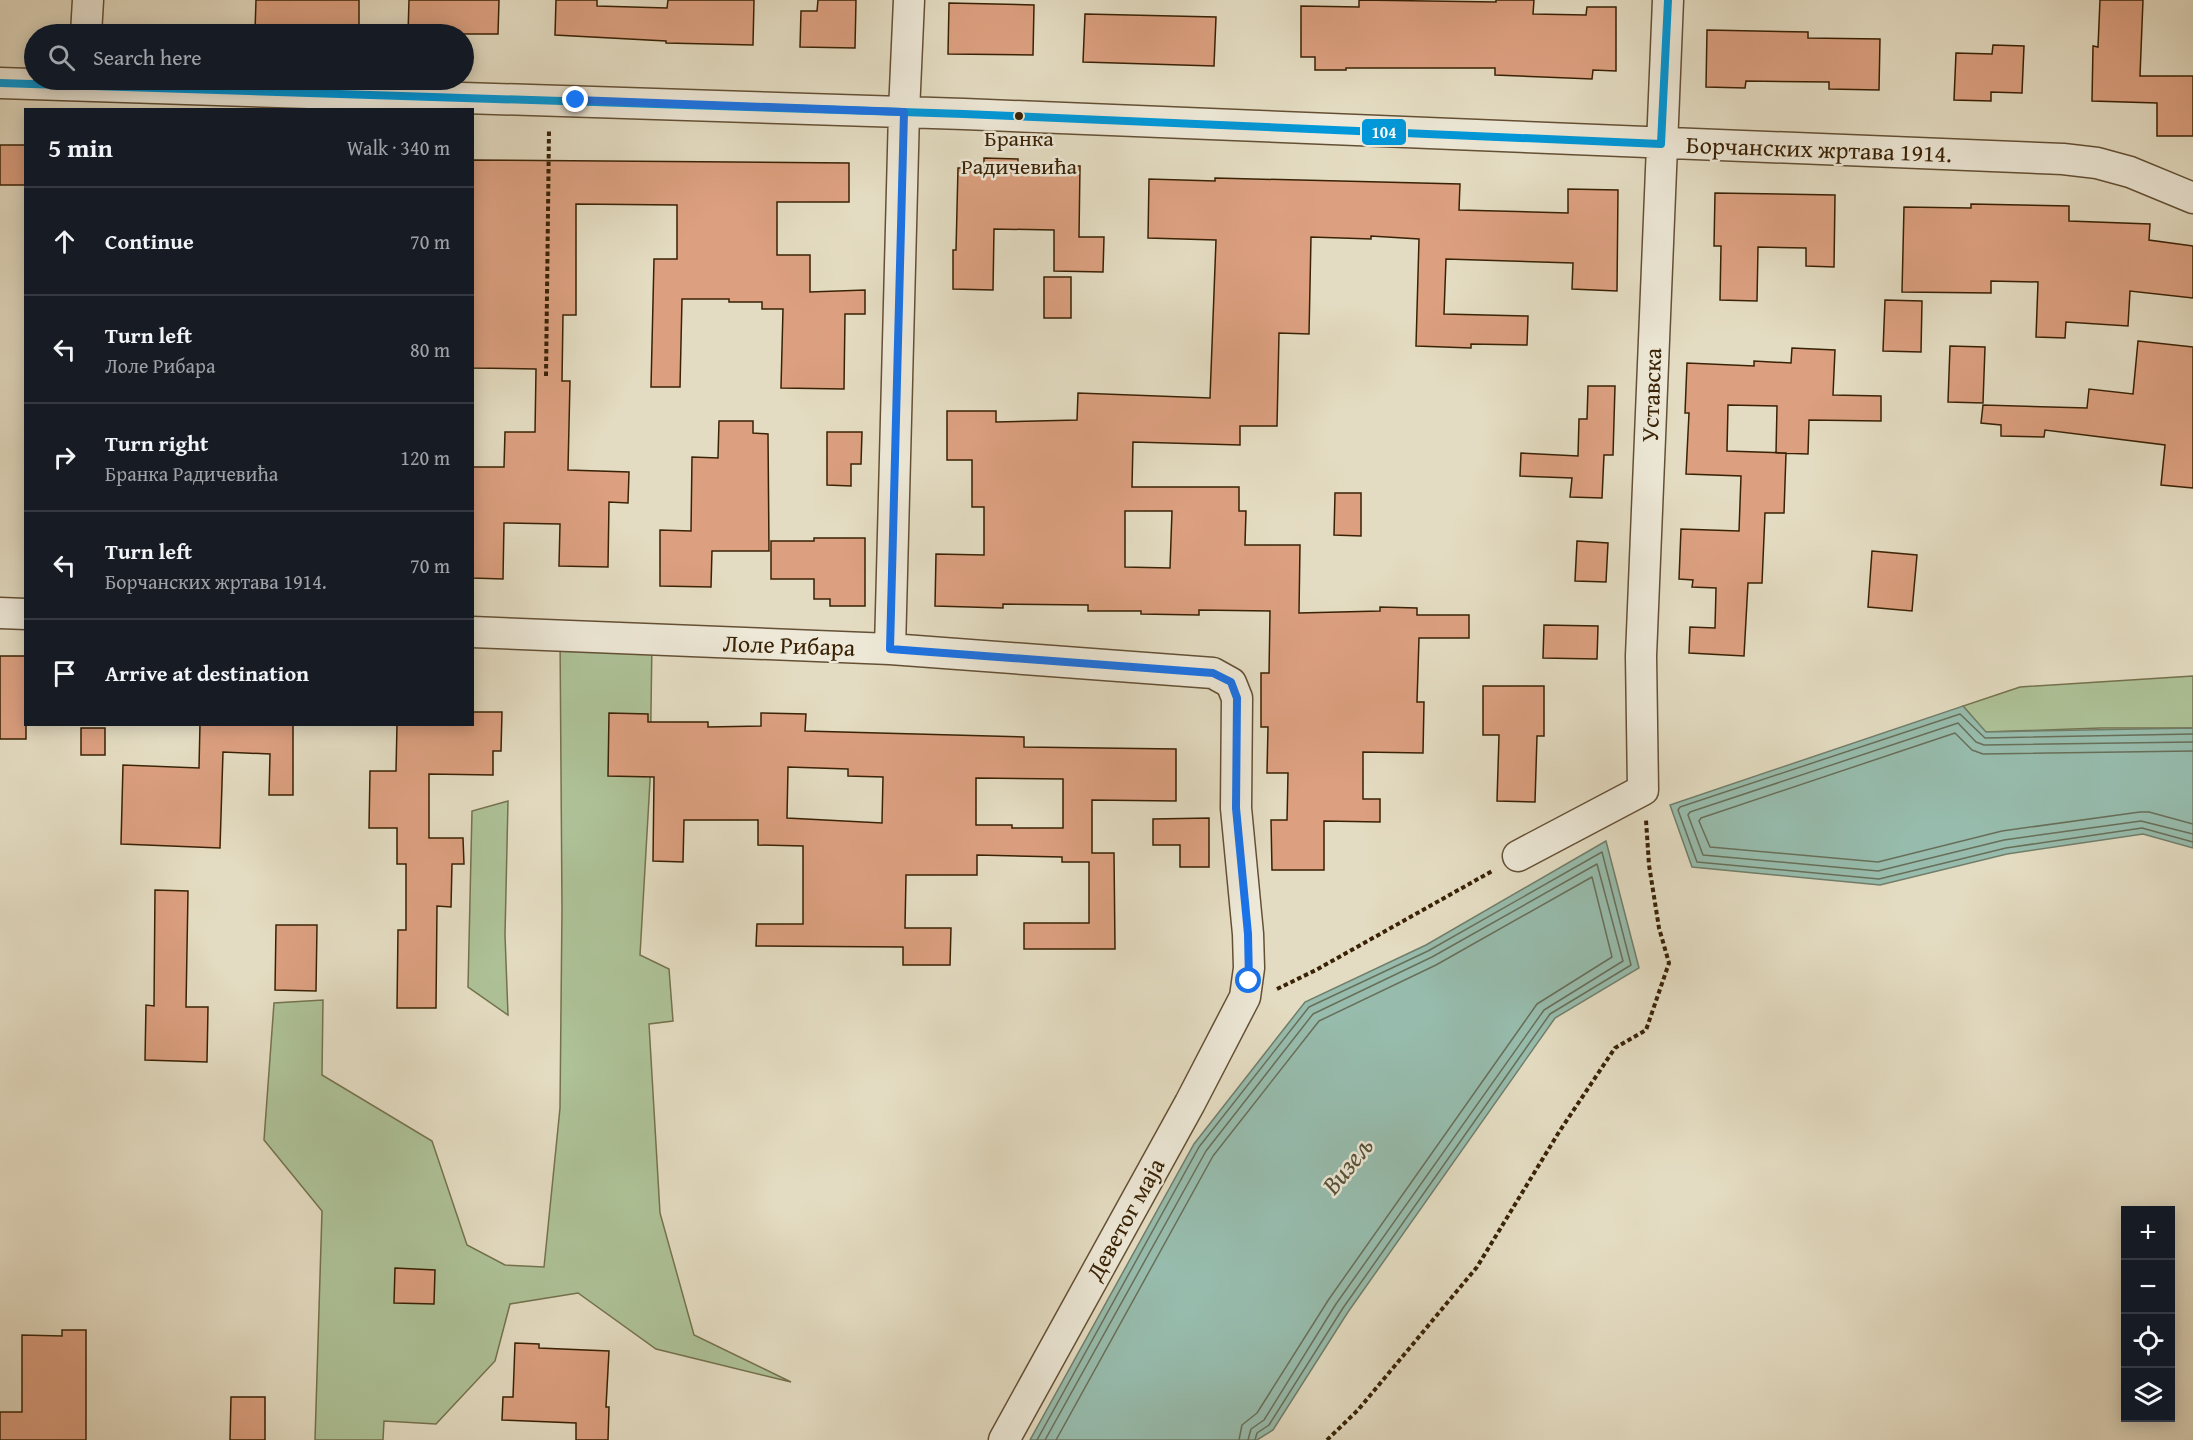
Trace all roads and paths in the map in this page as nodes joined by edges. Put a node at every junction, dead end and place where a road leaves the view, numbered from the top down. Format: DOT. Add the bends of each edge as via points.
graph roads {
  1 [pos="88,0"];
  2 [pos="909,0"];
  3 [pos="1668,0"];
  4 [pos="87,24"];
  5 [pos="0,83"];
  6 [pos="24,86"];
  7 [pos="65,90"];
  8 [pos="84,92"];
  9 [pos="549,99"];
  10 [pos="904,112"];
  11 [pos="1661,144"];
  12 [pos="2193,198"];
  13 [pos="546,376"];
  14 [pos="0,614"];
  15 [pos="24,614"];
  16 [pos="474,632"];
  17 [pos="890,649"];
  18 [pos="1213,673"];
  19 [pos="1643,790"];
  20 [pos="1518,856"];
  21 [pos="1245,997"];
  22 [pos="1004,1440"];
  23 [pos="1327,1440"];
  1 -- 4 [label="street"];
  2 -- 10 [label="street"];
  3 -- 11 [label="street, Уставска"];
  5 -- 6 [label="street, Борчанских жртава 1914."];
  7 -- 8 [label="street, Борчанских жртава 1914."];
  8 -- 9 [label="street, Борчанских жртава 1914."];
  9 -- 10 [label="street, Борчанских жртава 1914."];
  9 -- 13 [label="path"];
  10 -- 11 [label="street, Борчанских жртава 1914."];
  10 -- 17 [label="street"];
  11 -- 12 [label="street, Борчанских жртава 1914." via="2063,159 2130,172"];
  11 -- 19 [label="street, Уставска" via="1641,656"];
  14 -- 15 [label="street"];
  16 -- 17 [label="street, Лоле Рибара"];
  17 -- 18 [label="street, Лоле Рибара"];
  18 -- 21 [label="street, Деветог маја" via="1231,682 1237,698 1236,808 1249,945"];
  19 -- 20 [label="street"];
  19 -- 23 [label="path" via="1649,864 1669,963 1646,1030 1615,1048 1477,1267 1358,1410"];
  20 -- 21 [label="path" via="1316,970 1261,996"];
  21 -- 22 [label="street, Деветог маја"];
}
